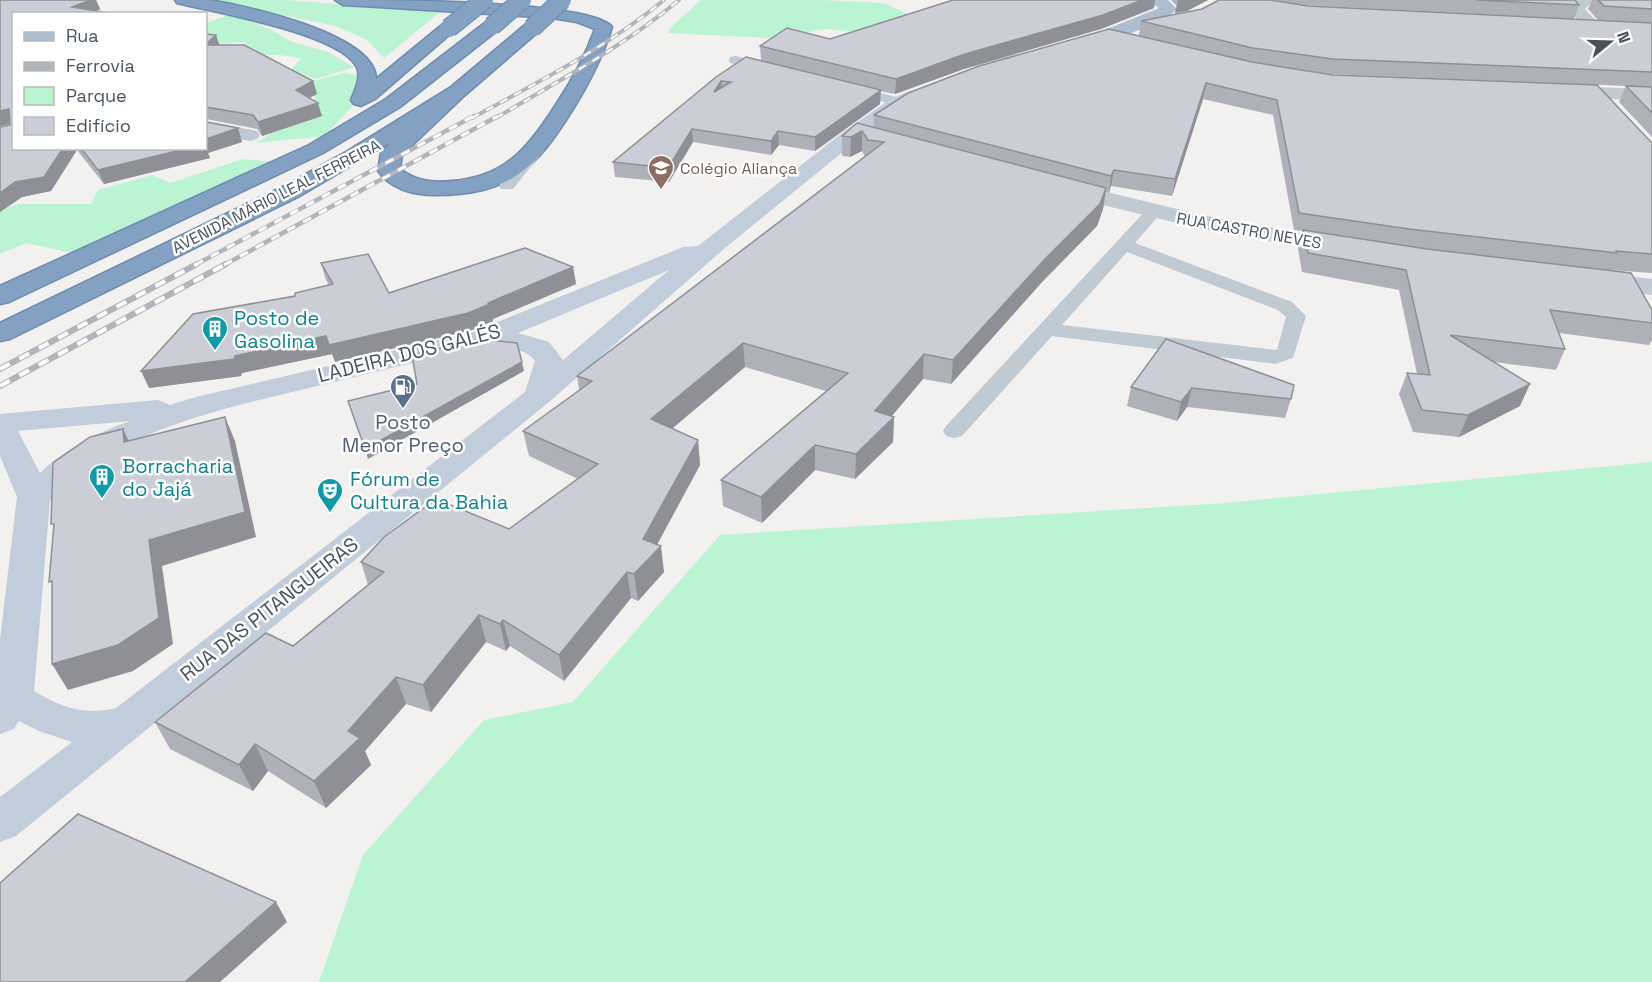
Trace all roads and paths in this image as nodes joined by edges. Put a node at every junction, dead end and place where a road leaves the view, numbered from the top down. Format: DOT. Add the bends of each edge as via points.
graph roads {
  1 [pos="183,0"];
  2 [pos="343,0"];
  3 [pos="484,0"];
  4 [pos="522,0"];
  5 [pos="562,0"];
  6 [pos="1155,0"];
  7 [pos="1586,0"];
  8 [pos="1185,19"];
  9 [pos="1570,25"];
  10 [pos="1599,27"];
  11 [pos="1108,35"];
  12 [pos="1086,41"];
  13 [pos="1142,44"];
  14 [pos="735,60"];
  15 [pos="790,74"];
  16 [pos="835,85"];
  17 [pos="935,87"];
  18 [pos="458,91"];
  19 [pos="1540,91"];
  20 [pos="1598,93"];
  21 [pos="1652,95"];
  22 [pos="361,100"];
  23 [pos="899,102"];
  24 [pos="1614,110"];
  25 [pos="207,127"];
  26 [pos="853,134"];
  27 [pos="250,135"];
  28 [pos="876,140"];
  29 [pos="537,149"];
  30 [pos="1038,182"];
  31 [pos="507,186"];
  32 [pos="236,187"];
  33 [pos="1153,213"];
  34 [pos="716,243"];
  35 [pos="1124,245"];
  36 [pos="1372,252"];
  37 [pos="1570,278"];
  38 [pos="1652,287"];
  39 [pos="0,296"];
  40 [pos="1047,329"];
  41 [pos="0,333"];
  42 [pos="482,338"];
  43 [pos="539,396"];
  44 [pos="196,406"];
  45 [pos="0,425"];
  46 [pos="954,431"];
  47 [pos="34,497"];
  48 [pos="6,708"];
  49 [pos="127,721"];
  50 [pos="0,823"];
  1 -- 22 [label="highway" via="330,38 363,61 368,82"];
  2 -- 29 [label="highway" via="536,13 582,18 604,27 586,73"];
  3 -- 22 [label="highway, bridge"];
  4 -- 32 [label="highway, AVENIDA MÁRIO LEAL FERREIRA, bridge" via="429,77 367,119 316,149"];
  5 -- 18 [label="highway, AVENIDA MÁRIO LEAL FERREIRA, bridge"];
  6 -- 11 [label="main road" via="1169,9"];
  7 -- 10 [label="street" via="1579,3 1578,10"];
  8 -- 11 [label="main road"];
  9 -- 10 [label="main road"];
  11 -- 12 [label="main road"];
  11 -- 13 [label="street"];
  14 -- 15 [label="lane"];
  16 -- 23 [label="lane"];
  17 -- 23 [label="main road, LADEIRA DOS GALÉS"];
  18 -- 29 [label="highway" via="392,153 389,171 406,185 456,188 478,184 500,177"];
  18 -- 41 [label="highway, AVENIDA MÁRIO LEAL FERREIRA" via="364,152 300,187"];
  19 -- 20 [label="street"];
  20 -- 21 [label="street"];
  20 -- 24 [label="street"];
  22 -- 32 [label="highway"];
  23 -- 26 [label="main road, LADEIRA DOS GALÉS"];
  25 -- 27 [label="street"];
  26 -- 28 [label="street"];
  26 -- 34 [label="main road, LADEIRA DOS GALÉS"];
  29 -- 31 [label="lane"];
  30 -- 33 [label="street, RUA CASTRO NEVES"];
  32 -- 39 [label="highway, AVENIDA MÁRIO LEAL FERREIRA"];
  33 -- 35 [label="lane"];
  33 -- 36 [label="street, RUA CASTRO NEVES"];
  34 -- 42 [label="main road, LADEIRA DOS GALÉS"];
  34 -- 43 [label="main road, LADEIRA DOS GALÉS"];
  35 -- 40 [label="lane"];
  35 -- 40 [label="lane" via="1294,312 1286,354 1275,358"];
  37 -- 38 [label="street"];
  40 -- 46 [label="lane"];
  42 -- 43 [label="main road" via="534,345 547,355"];
  42 -- 44 [label="main road, LADEIRA DOS GALÉS"];
  43 -- 49 [label="main road, RUA DAS PITANGUEIRAS"];
  44 -- 45 [label="main road"];
  44 -- 47 [label="main road" via="98,447 58,473"];
  45 -- 47 [label="main road"];
  47 -- 48 [label="main road"];
  48 -- 49 [label="main road" via="75,728 99,728"];
  49 -- 50 [label="main road, RUA DAS PITANGUEIRAS"];
}
